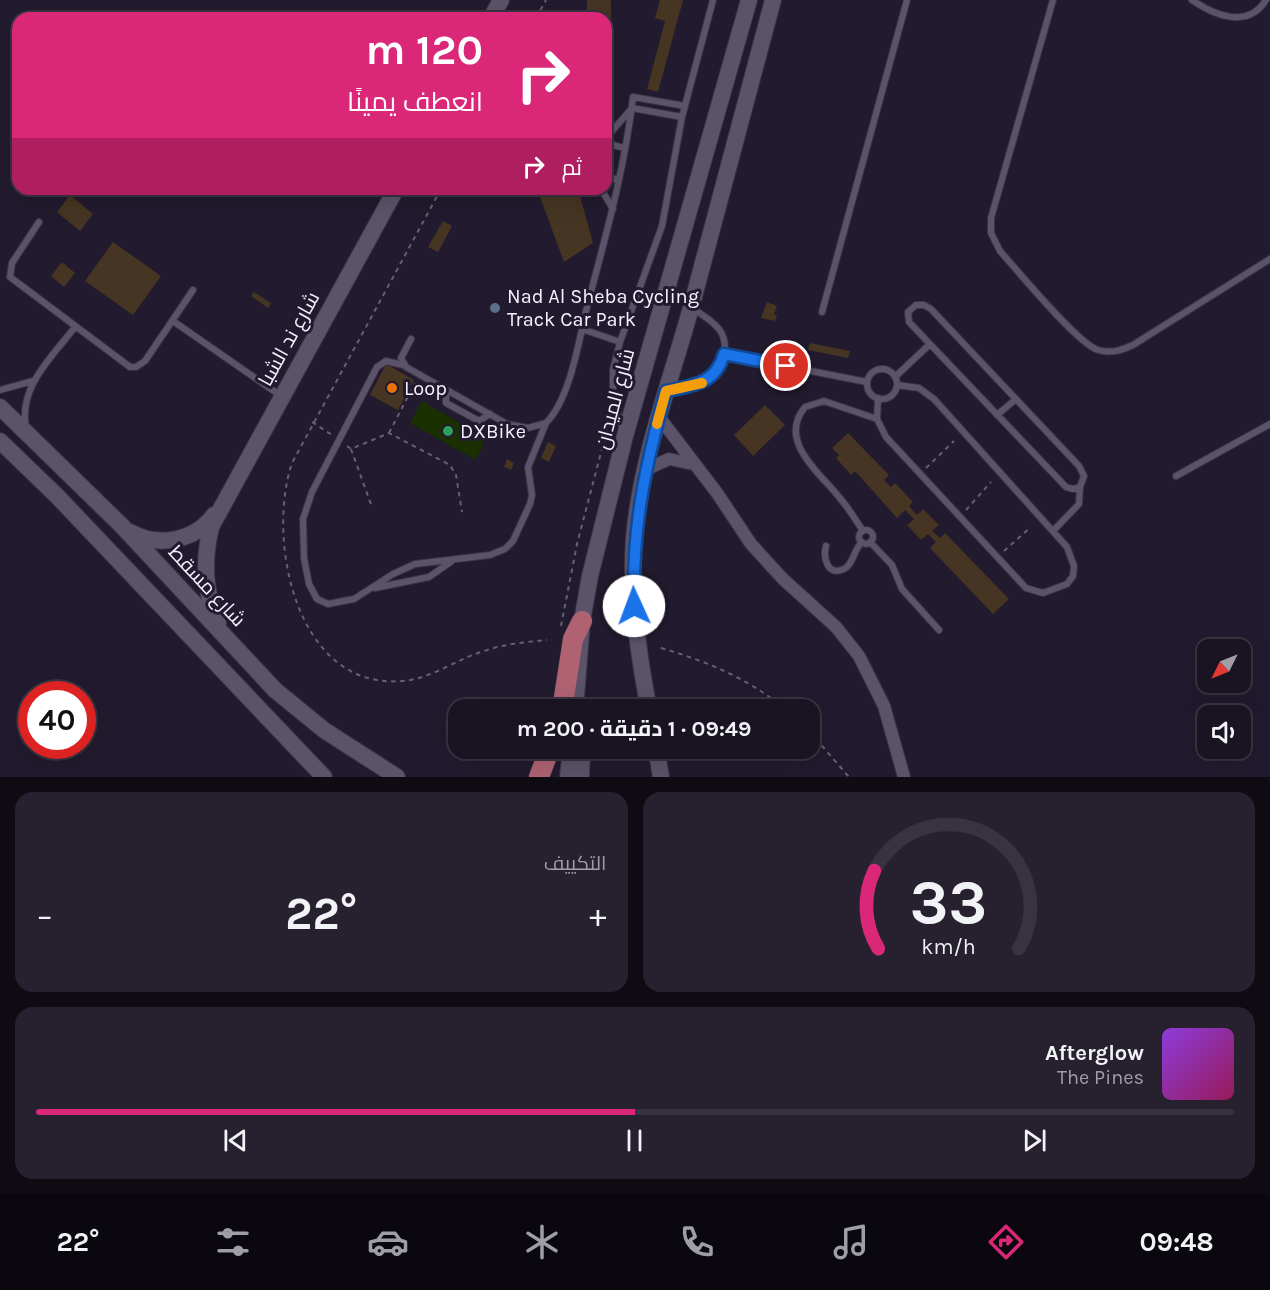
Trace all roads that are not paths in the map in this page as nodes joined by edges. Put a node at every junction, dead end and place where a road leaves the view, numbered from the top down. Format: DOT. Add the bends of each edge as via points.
graph roads {
  1 [pos="713,0"];
  2 [pos="748,0"];
  3 [pos="773,0"];
  4 [pos="907,0"];
  5 [pos="1053,0"];
  6 [pos="1192,0"];
  7 [pos="1266,0"];
  8 [pos="685,106"];
  9 [pos="632,108"];
  10 [pos="682,117"];
  11 [pos="612,131"];
  12 [pos="612,145"];
  13 [pos="624,148"];
  14 [pos="619,178"];
  15 [pos="612,179"];
  16 [pos="393,195"];
  17 [pos="605,195"];
  18 [pos="613,209"];
  19 [pos="39,222"];
  20 [pos="1270,259"];
  21 [pos="193,290"];
  22 [pos="691,307"];
  23 [pos="822,312"];
  24 [pos="173,321"];
  25 [pos="75,327"];
  26 [pos="582,328"];
  27 [pos="411,339"];
  28 [pos="620,342"];
  29 [pos="930,344"];
  30 [pos="724,354"];
  31 [pos="403,365"];
  32 [pos="895,376"];
  33 [pos="33,381"];
  34 [pos="867,382"];
  35 [pos="897,385"];
  36 [pos="0,390"];
  37 [pos="446,390"];
  38 [pos="666,391"];
  39 [pos="281,396"];
  40 [pos="878,398"];
  41 [pos="1016,399"];
  42 [pos="0,407"];
  43 [pos="490,414"];
  44 [pos="998,415"];
  45 [pos="659,417"];
  46 [pos="877,419"];
  47 [pos="546,423"];
  48 [pos="1270,424"];
  49 [pos="27,433"];
  50 [pos="626,436"];
  51 [pos="0,441"];
  52 [pos="694,464"];
  53 [pos="645,470"];
  54 [pos="1176,476"];
  55 [pos="1080,487"];
  56 [pos="218,509"];
  57 [pos="122,526"];
  58 [pos="863,531"];
  59 [pos="1053,531"];
  60 [pos="866,542"];
  61 [pos="826,546"];
  62 [pos="452,561"];
  63 [pos="374,588"];
  64 [pos="582,621"];
  65 [pos="939,630"];
  66 [pos="228,640"];
  67 [pos="580,665"];
  68 [pos="564,699"];
  69 [pos="577,699"];
  70 [pos="583,699"];
  71 [pos="647,699"];
  72 [pos="546,759"];
  73 [pos="570,759"];
  74 [pos="582,759"];
  75 [pos="658,759"];
  76 [pos="324,777"];
  77 [pos="397,777"];
  78 [pos="539,777"];
  79 [pos="568,777"];
  80 [pos="581,777"];
  81 [pos="661,777"];
  82 [pos="904,777"];
  1 -- 8 [label="lane"];
  2 -- 50 [label="street, شارع الميدان"];
  3 -- 22 [label="street"];
  4 -- 23 [label="lane"];
  5 -- 20 [label="lane" via="991,218 991,233 1000,251 1086,344 1106,352 1133,345"];
  6 -- 7 [label="lane" via="1215,13 1237,18 1254,14"];
  8 -- 9 [label="lane" via="633,97"];
  8 -- 10 [label="lane"];
  9 -- 10 [label="lane"];
  9 -- 11 [label="lane"];
  9 -- 13 [label="lane"];
  10 -- 28 [label="lane" via="663,226"];
  12 -- 13 [label="lane"];
  13 -- 14 [label="lane"];
  14 -- 15 [label="lane"];
  14 -- 18 [label="lane"];
  16 -- 39 [label="street, شارع ند الشبا"];
  17 -- 18 [label="lane"];
  18 -- 26 [label="lane"];
  19 -- 25 [label="lane" via="12,263 10,277"];
  21 -- 24 [label="lane"];
  22 -- 30 [label="lane" via="722,331"];
  22 -- 38 [label="street"];
  24 -- 25 [label="lane" via="145,361 136,367 125,364"];
  24 -- 39 [label="lane"];
  25 -- 33 [label="lane"];
  26 -- 28 [label="lane"];
  26 -- 47 [label="lane" via="561,401"];
  27 -- 31 [label="lane" via="402,355"];
  28 -- 50 [label="lane" via="612,379 614,404"];
  29 -- 32 [label="lane"];
  29 -- 41 [label="lane" via="908,319 908,312 916,305 931,309"];
  29 -- 44 [label="lane"];
  30 -- 34 [label="lane"];
  30 -- 38 [label="lane" via="710,378"];
  31 -- 37 [label="lane"];
  31 -- 63 [label="lane" via="386,361 379,364 306,509 303,528 309,584 317,599 334,605"];
  32 -- 34 [label="lane" via="881,368"];
  32 -- 35 [label="lane"];
  33 -- 36 [label="lane"];
  33 -- 49 [label="lane" via="25,406"];
  34 -- 40 [label="lane" via="870,392"];
  35 -- 40 [label="lane" via="888,397"];
  35 -- 59 [label="lane" via="919,388 934,399"];
  37 -- 43 [label="lane"];
  37 -- 43 [label="lane" via="446,404 474,420"];
  38 -- 45 [label="street"];
  39 -- 56 [label="street, شارع ند الشبا"];
  40 -- 46 [label="lane"];
  41 -- 44 [label="lane"];
  41 -- 55 [label="lane" via="1082,469 1084,480"];
  42 -- 49 [label="street, شارع مسقط"];
  43 -- 47 [label="lane" via="517,428"];
  44 -- 55 [label="lane" via="1066,487"];
  45 -- 52 [label="street"];
  45 -- 53 [label="street"];
  46 -- 58 [label="lane" via="818,401 805,407 797,424 799,447 806,460 839,496"];
  46 -- 59 [label="lane" via="886,438 1031,591 1043,593 1070,581 1074,566 1070,553"];
  47 -- 62 [label="lane" via="528,467 531,499 513,541 495,554"];
  48 -- 54 [label="lane"];
  49 -- 57 [label="street, شارع مسقط"];
  50 -- 64 [label="street, شارع الميدان"];
  51 -- 76 [label="street"];
  52 -- 53 [label="street" via="669,459"];
  52 -- 82 [label="street" via="767,562 836,627 859,656 884,706"];
  53 -- 71 [label="street" via="638,503 633,572 635,632"];
  55 -- 59 [label="lane" via="1079,504"];
  56 -- 57 [label="street, شارع ند الشبا" via="200,529 174,540 146,539"];
  56 -- 66 [label="street, شارع ند الشبا" via="207,546 206,575 211,604"];
  57 -- 66 [label="street, شارع مسقط"];
  58 -- 60 [label="lane" via="860,538"];
  58 -- 60 [label="lane" via="872,533"];
  60 -- 61 [label="lane" via="840,571 827,565"];
  60 -- 65 [label="lane" via="892,565 902,589"];
  62 -- 63 [label="lane" via="429,577"];
  62 -- 63 [label="lane" via="415,564"];
  64 -- 67 [label="street, شارع الميدان"];
  64 -- 68 [label="main road" via="573,639"];
  66 -- 77 [label="street, شارع مسقط" via="301,713"];
  67 -- 69 [label="street, شارع الميدان"];
  67 -- 70 [label="street" via="584,671"];
  72 -- 78 [label="main road"];
  73 -- 79 [label="street"];
  74 -- 80 [label="street"];
  75 -- 81 [label="street"];
}
